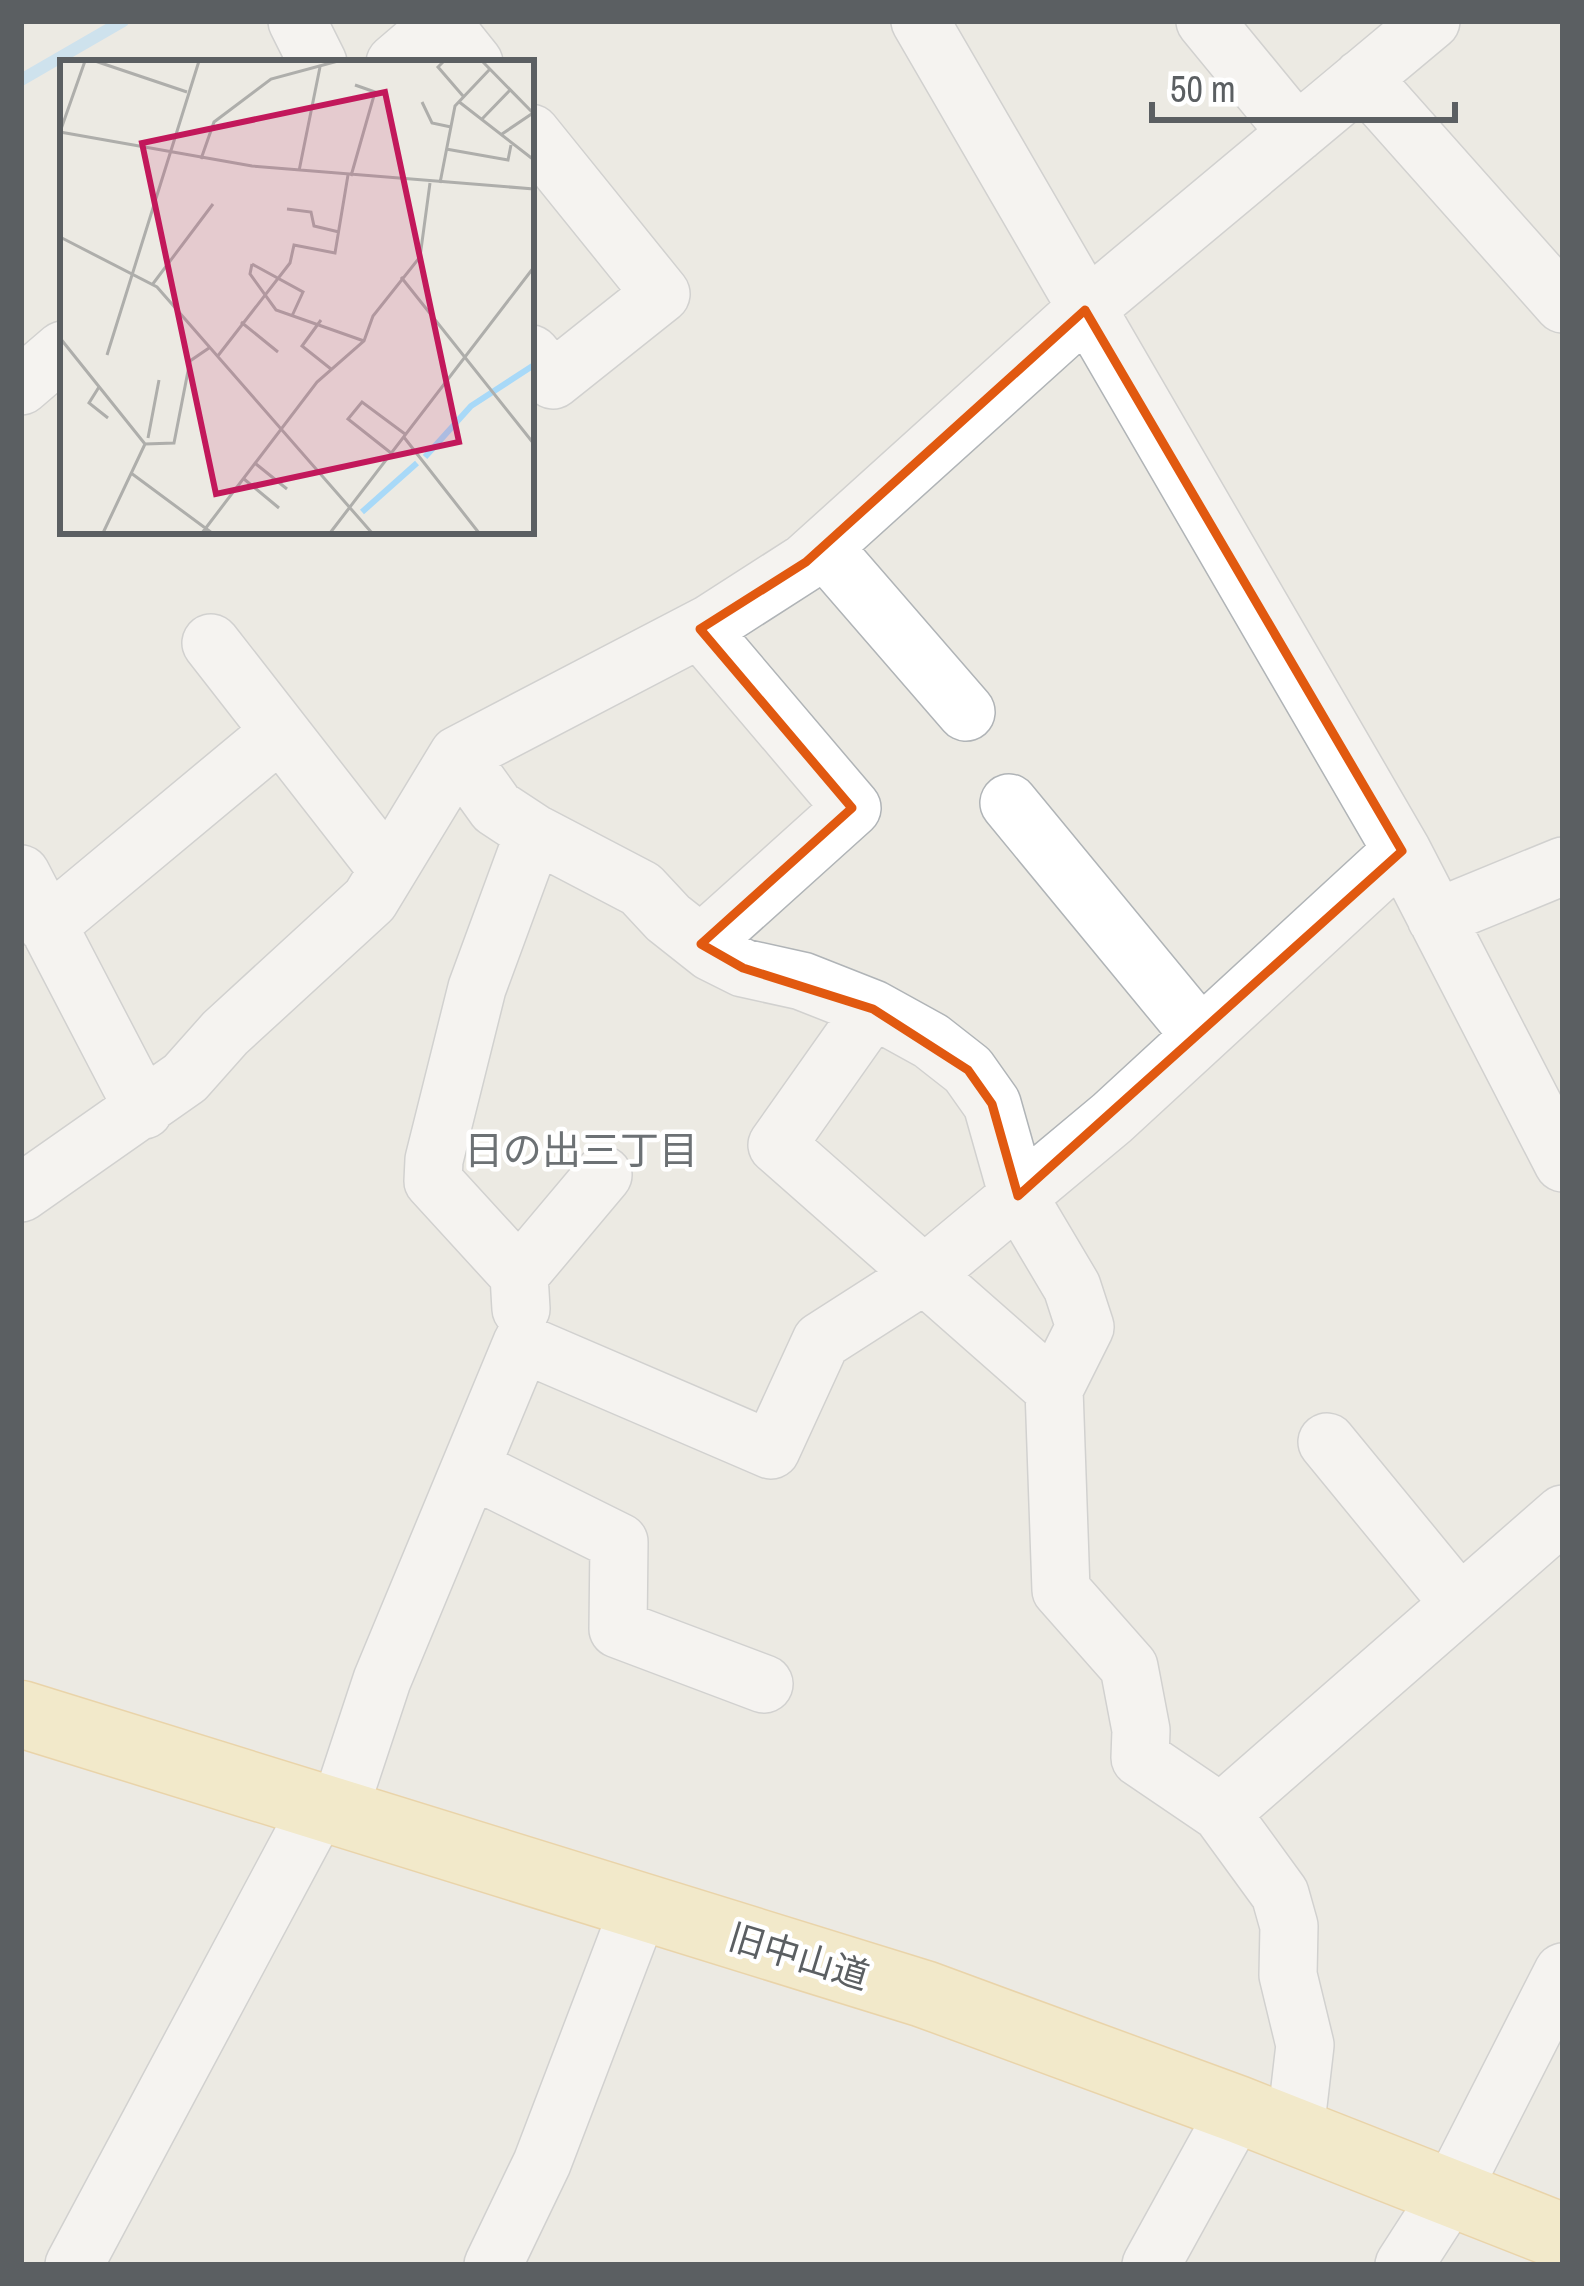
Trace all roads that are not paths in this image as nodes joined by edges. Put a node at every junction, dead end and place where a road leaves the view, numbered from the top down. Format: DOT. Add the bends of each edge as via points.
graph roads {
  1 [pos="297,21"];
  2 [pos="920,21"];
  3 [pos="1205,21"];
  4 [pos="453,36"];
  5 [pos="1388,43"];
  6 [pos="316,60"];
  7 [pos="401,60"];
  8 [pos="1297,133"];
  9 [pos="534,137"];
  10 [pos="1563,304"];
  11 [pos="1085,310"];
  12 [pos="60,353"];
  13 [pos="534,358"];
  14 [pos="21,386"];
  15 [pos="823,547"];
  16 [pos="700,629"];
  17 [pos="211,643"];
  18 [pos="966,712"];
  19 [pos="280,732"];
  20 [pos="458,755"];
  21 [pos="1009,803"];
  22 [pos="534,833"];
  23 [pos="1402,851"];
  24 [pos="1563,866"];
  25 [pos="388,870"];
  26 [pos="21,874"];
  27 [pos="1436,918"];
  28 [pos="47,926"];
  29 [pos="701,944"];
  30 [pos="874,1009"];
  31 [pos="1201,1036"];
  32 [pos="144,1109"];
  33 [pos="1563,1163"];
  34 [pos="603,1175"];
  35 [pos="21,1193"];
  36 [pos="1018,1196"];
  37 [pos="519,1275"];
  38 [pos="924,1275"];
  39 [pos="522,1343"];
  40 [pos="1054,1389"];
  41 [pos="1327,1442"];
  42 [pos="470,1468"];
  43 [pos="1563,1514"];
  44 [pos="1460,1604"];
  45 [pos="764,1684"];
  46 [pos="21,1714"];
  47 [pos="328,1810"];
  48 [pos="1221,1813"];
  49 [pos="640,1906"];
  50 [pos="1560,1986"];
  51 [pos="1266,2120"];
  52 [pos="1451,2192"];
  53 [pos="1563,2237"];
  54 [pos="74,2265"];
  55 [pos="493,2265"];
  56 [pos="1151,2265"];
  57 [pos="1404,2265"];
  1 -- 6 [label="street"];
  2 -- 11 [label="street"];
  3 -- 8 [label="street"];
  4 -- 7 [label="street"];
  5 -- 8 [label="street"];
  5 -- 10 [label="street"];
  8 -- 11 [label="street"];
  9 -- 13 [label="street" via="661,294 553,380"];
  11 -- 15 [label="street"];
  11 -- 23 [label="street"];
  12 -- 14 [label="street"];
  15 -- 16 [label="street"];
  15 -- 18 [label="street"];
  16 -- 20 [label="street"];
  16 -- 29 [label="street" via="852,808"];
  17 -- 19 [label="street"];
  19 -- 25 [label="street"];
  19 -- 28 [label="street"];
  20 -- 22 [label="street" via="496,808"];
  20 -- 25 [label="street"];
  21 -- 31 [label="street"];
  22 -- 29 [label="street" via="641,889"];
  22 -- 37 [label="street" via="477,988 433,1181"];
  23 -- 27 [label="street"];
  23 -- 31 [label="street"];
  24 -- 27 [label="street"];
  25 -- 32 [label="street" via="370,900"];
  26 -- 28 [label="street"];
  27 -- 33 [label="street"];
  28 -- 32 [label="street"];
  29 -- 30 [label="street" via="743,968"];
  30 -- 36 [label="street" via="968,1070 992,1104"];
  30 -- 38 [label="street" via="777,1145"];
  31 -- 36 [label="street"];
  32 -- 35 [label="street"];
  34 -- 37 [label="street"];
  36 -- 38 [label="street"];
  36 -- 40 [label="street" via="1072,1287 1085,1327"];
  37 -- 39 [label="street"];
  38 -- 39 [label="street" via="821,1340 771,1450"];
  38 -- 40 [label="street"];
  39 -- 42 [label="street"];
  40 -- 48 [label="street" via="1060,1590 1129,1667 1140,1758"];
  41 -- 44 [label="street"];
  42 -- 45 [label="street" via="619,1542 618,1629"];
  42 -- 47 [label="street"];
  43 -- 44 [label="street"];
  44 -- 48 [label="street"];
  46 -- 47 [label="main road, 旧中山道"];
  47 -- 49 [label="main road, 旧中山道"];
  47 -- 54 [label="street"];
  48 -- 51 [label="street" via="1280,1894 1289,1926 1288,1975 1305,2045"];
  49 -- 51 [label="main road, 旧中山道" via="924,1994"];
  49 -- 55 [label="street" via="542,2163"];
  50 -- 52 [label="street"];
  51 -- 52 [label="main road, 旧中山道"];
  51 -- 56 [label="street"];
  52 -- 53 [label="main road, 旧中山道"];
  52 -- 57 [label="street"];
}
